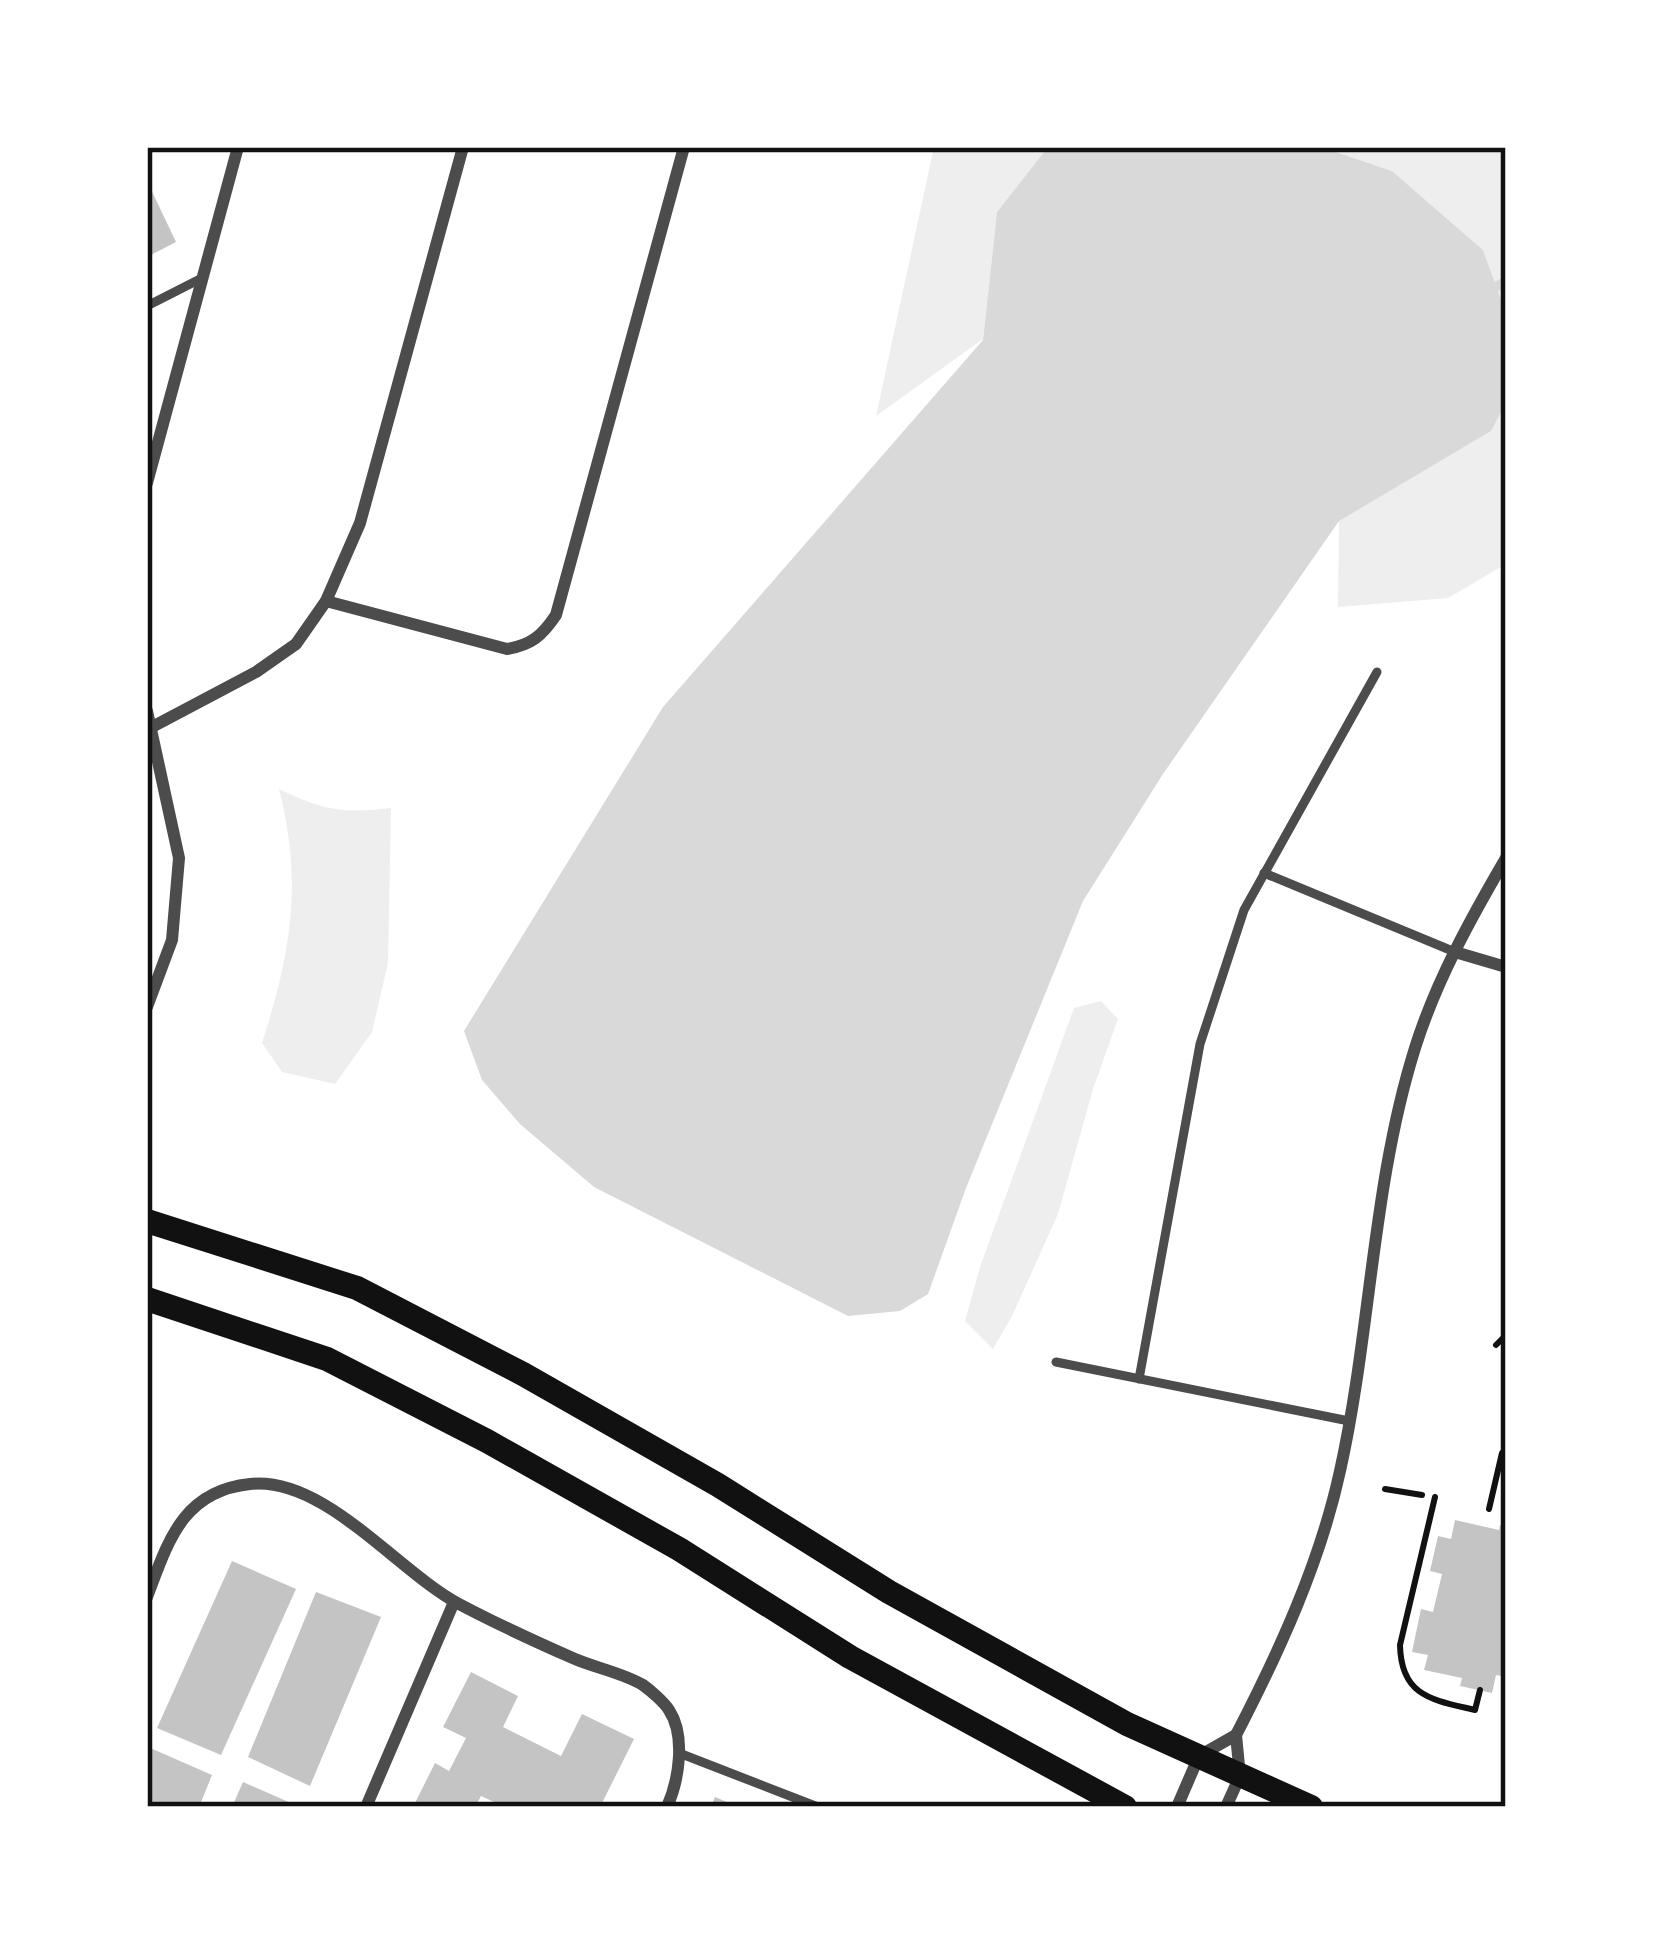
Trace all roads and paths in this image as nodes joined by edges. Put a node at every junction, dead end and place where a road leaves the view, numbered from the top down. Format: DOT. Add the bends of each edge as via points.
graph roads {
  1 [pos="238,147"];
  2 [pos="463,147"];
  3 [pos="684,147"];
  4 [pos="202,278"];
  5 [pos="147,306"];
  6 [pos="147,483"];
  7 [pos="326,601"];
  8 [pos="1377,672"];
  9 [pos="147,711"];
  10 [pos="152,727"];
  11 [pos="1506,858"];
  12 [pos="1264,873"];
  13 [pos="1455,952"];
  14 [pos="1506,967"];
  15 [pos="147,1007"];
  16 [pos="147,1221"];
  17 [pos="147,1299"];
  18 [pos="1506,1335"];
  19 [pos="1496,1345"];
  20 [pos="1055,1362"];
  21 [pos="1138,1379"];
  22 [pos="1349,1421"];
  23 [pos="1502,1453"];
  24 [pos="1385,1489"];
  25 [pos="1422,1495"];
  26 [pos="1435,1497"];
  27 [pos="1489,1509"];
  28 [pos="147,1597"];
  29 [pos="454,1602"];
  30 [pos="1480,1690"];
  31 [pos="1236,1735"];
  32 [pos="679,1753"];
  33 [pos="1199,1756"];
  34 [pos="1240,1775"];
  35 [pos="366,1807"];
  36 [pos="667,1807"];
  37 [pos="818,1807"];
  38 [pos="1125,1807"];
  39 [pos="1177,1807"];
  40 [pos="1226,1807"];
  41 [pos="1311,1807"];
  1 -- 4 [label="street"];
  2 -- 7 [label="street" via="360,523"];
  3 -- 7 [label="street" via="556,615 543,636 507,650"];
  4 -- 5 [label="lane"];
  4 -- 6 [label="street"];
  7 -- 10 [label="street" via="296,644"];
  8 -- 12 [label="lane"];
  9 -- 10 [label="street"];
  10 -- 15 [label="street" via="179,858 172,940"];
  11 -- 13 [label="street"];
  12 -- 13 [label="lane"];
  12 -- 21 [label="lane" via="1200,1044"];
  13 -- 14 [label="street"];
  13 -- 22 [label="street" via="1402,1094"];
  16 -- 33 [label="main road" via="357,1288 524,1374 889,1592"];
  17 -- 38 [label="main road" via="327,1359 487,1441 850,1657"];
  18 -- 19 [label="path"];
  20 -- 21 [label="lane"];
  21 -- 22 [label="lane"];
  22 -- 31 [label="street" via="1325,1530"];
  23 -- 27 [label="path"];
  24 -- 25 [label="path"];
  26 -- 30 [label="path" via="1400,1663 1419,1694 1435,1701 1475,1710"];
  28 -- 29 [label="street" via="178,1521 199,1503 250,1484 309,1495"];
  29 -- 32 [label="street" via="643,1685 670,1711"];
  29 -- 35 [label="street"];
  31 -- 33 [label="street"];
  31 -- 34 [label="street"];
  32 -- 36 [label="street"];
  32 -- 37 [label="lane"];
  33 -- 34 [label="main road"];
  33 -- 39 [label="street"];
  34 -- 40 [label="street"];
  34 -- 41 [label="main road"];
}
